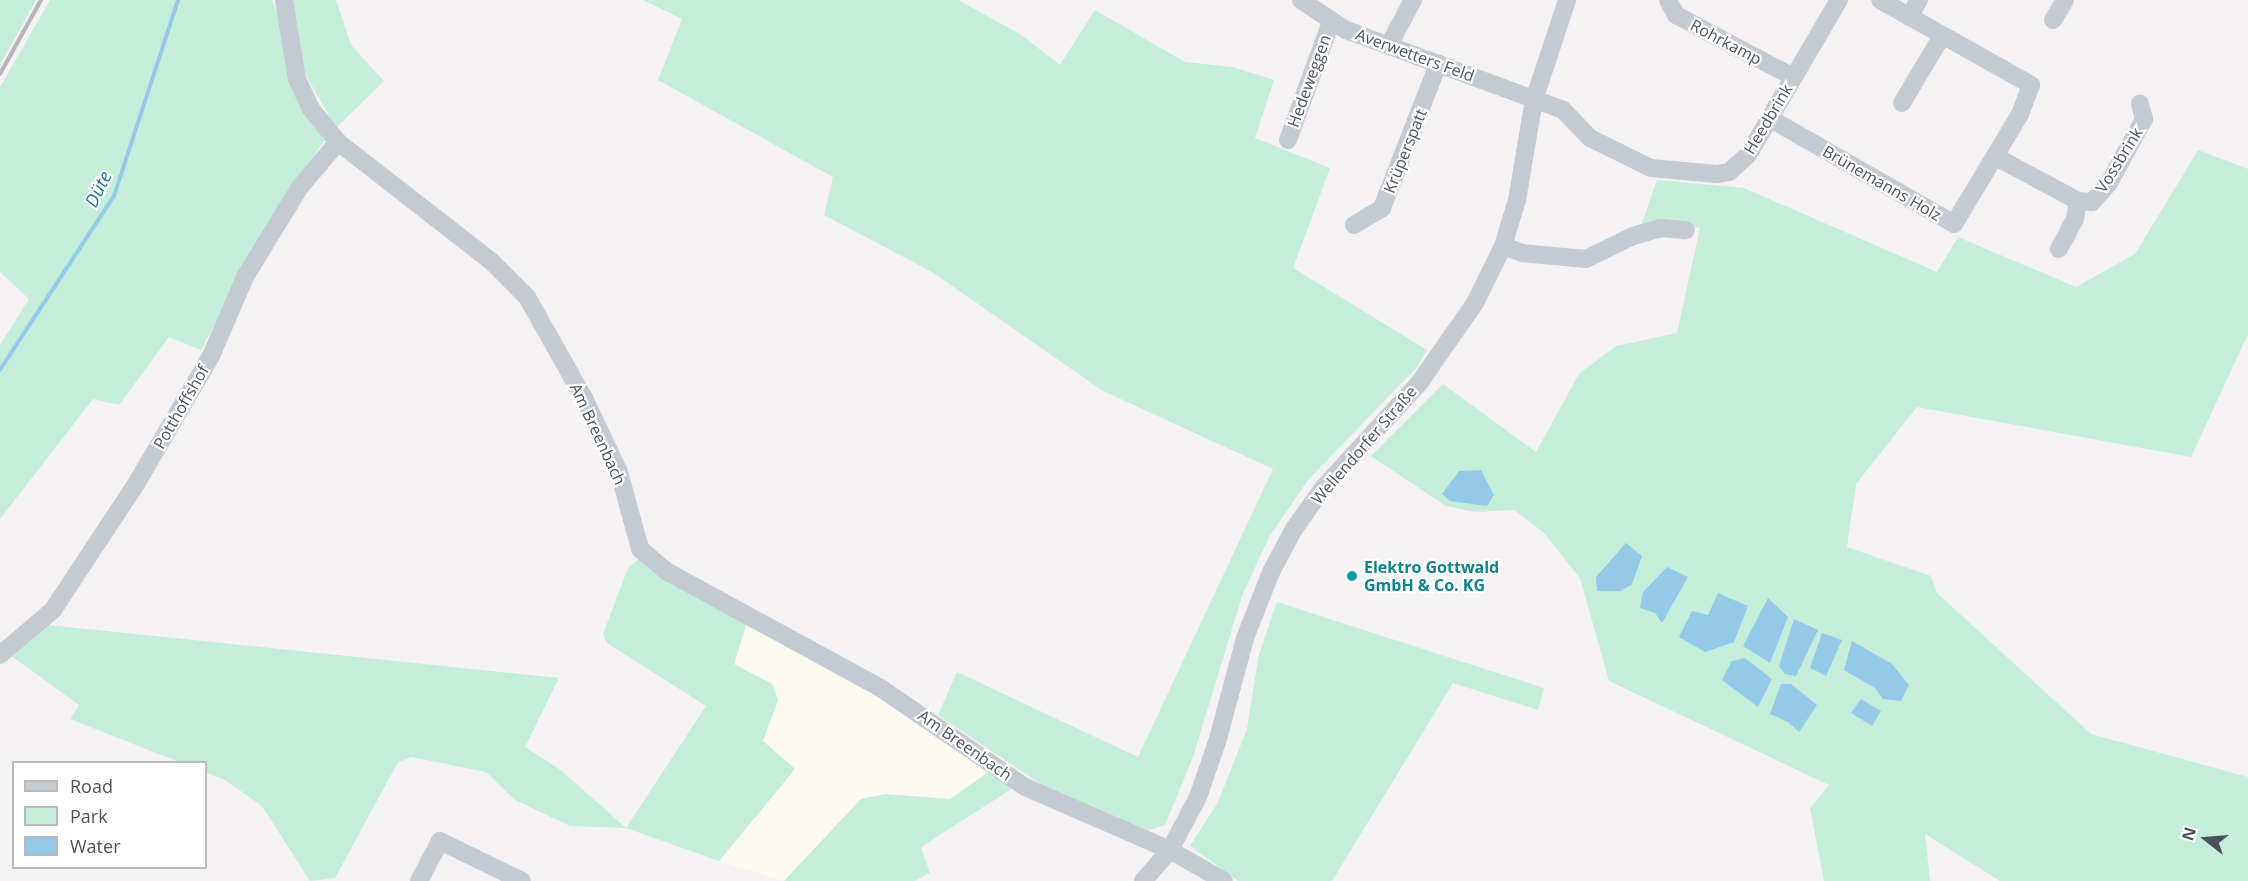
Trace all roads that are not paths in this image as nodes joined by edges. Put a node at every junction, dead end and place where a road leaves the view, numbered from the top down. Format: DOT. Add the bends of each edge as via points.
graph roads {
  1 [pos="284,0"];
  2 [pos="1301,0"];
  3 [pos="1413,0"];
  4 [pos="1567,0"];
  5 [pos="1668,0"];
  6 [pos="1839,0"];
  7 [pos="1880,0"];
  8 [pos="1918,0"];
  9 [pos="2065,0"];
  10 [pos="1909,17"];
  11 [pos="2053,20"];
  12 [pos="1331,22"];
  13 [pos="1942,36"];
  14 [pos="1389,45"];
  15 [pos="1438,64"];
  16 [pos="1793,77"];
  17 [pos="1534,100"];
  18 [pos="1902,103"];
  19 [pos="2140,104"];
  20 [pos="1771,118"];
  21 [pos="1288,140"];
  22 [pos="338,142"];
  23 [pos="1996,157"];
  24 [pos="2078,201"];
  25 [pos="1354,225"];
  26 [pos="1686,230"];
  27 [pos="1503,246"];
  28 [pos="2059,249"];
  29 [pos="0,655"];
  30 [pos="1170,850"];
  31 [pos="419,881"];
  32 [pos="522,881"];
  33 [pos="1143,881"];
  34 [pos="1224,881"];
  1 -- 22 [label="street, Am Breenbach" via="297,79 311,109"];
  2 -- 12 [label="street, Averwetters Feld"];
  3 -- 14 [label="street"];
  4 -- 17 [label="street, Wellendorfer Straße"];
  5 -- 16 [label="street, Rohrkamp" via="1676,15"];
  6 -- 16 [label="street, Heedbrink"];
  7 -- 10 [label="street, Brünemanns Holz"];
  8 -- 10 [label="street"];
  9 -- 11 [label="street"];
  10 -- 13 [label="street, Brünemanns Holz"];
  12 -- 14 [label="street, Averwetters Feld"];
  12 -- 21 [label="street, Hedeweggen"];
  13 -- 18 [label="street"];
  13 -- 23 [label="street, Brünemanns Holz" via="2031,85"];
  14 -- 15 [label="street, Averwetters Feld"];
  15 -- 17 [label="street, Averwetters Feld"];
  15 -- 25 [label="street, Krüperspatt" via="1382,208"];
  16 -- 20 [label="street, Heedbrink"];
  17 -- 20 [label="street, Heedbrink" via="1563,110 1590,138 1651,168 1717,174 1729,172 1748,155"];
  17 -- 27 [label="street, Wellendorfer Straße" via="1517,200"];
  19 -- 24 [label="street, Vossbrink" via="2144,119 2109,183 2092,202"];
  20 -- 23 [label="street, Brünemanns Holz" via="1954,224"];
  22 -- 29 [label="street, Potthoffshof" via="300,187 245,277 212,356 136,484 53,610"];
  22 -- 30 [label="street, Am Breenbach" via="492,261 526,297 584,398 619,472 640,549 666,571 882,688 1025,787"];
  23 -- 24 [label="street, Vossbrink"];
  24 -- 28 [label="street, Vossbrink" via="2075,219"];
  26 -- 27 [label="street" via="1661,228 1633,236 1586,259 1522,253"];
  27 -- 30 [label="street, Wellendorfer Straße" via="1454,337 1420,382 1323,488 1270,572 1245,638 1198,797"];
  30 -- 33 [label="street, Wellendorfer Straße"];
  30 -- 34 [label="street, Am Breenbach"];
  31 -- 32 [label="street" via="440,841"];
}
